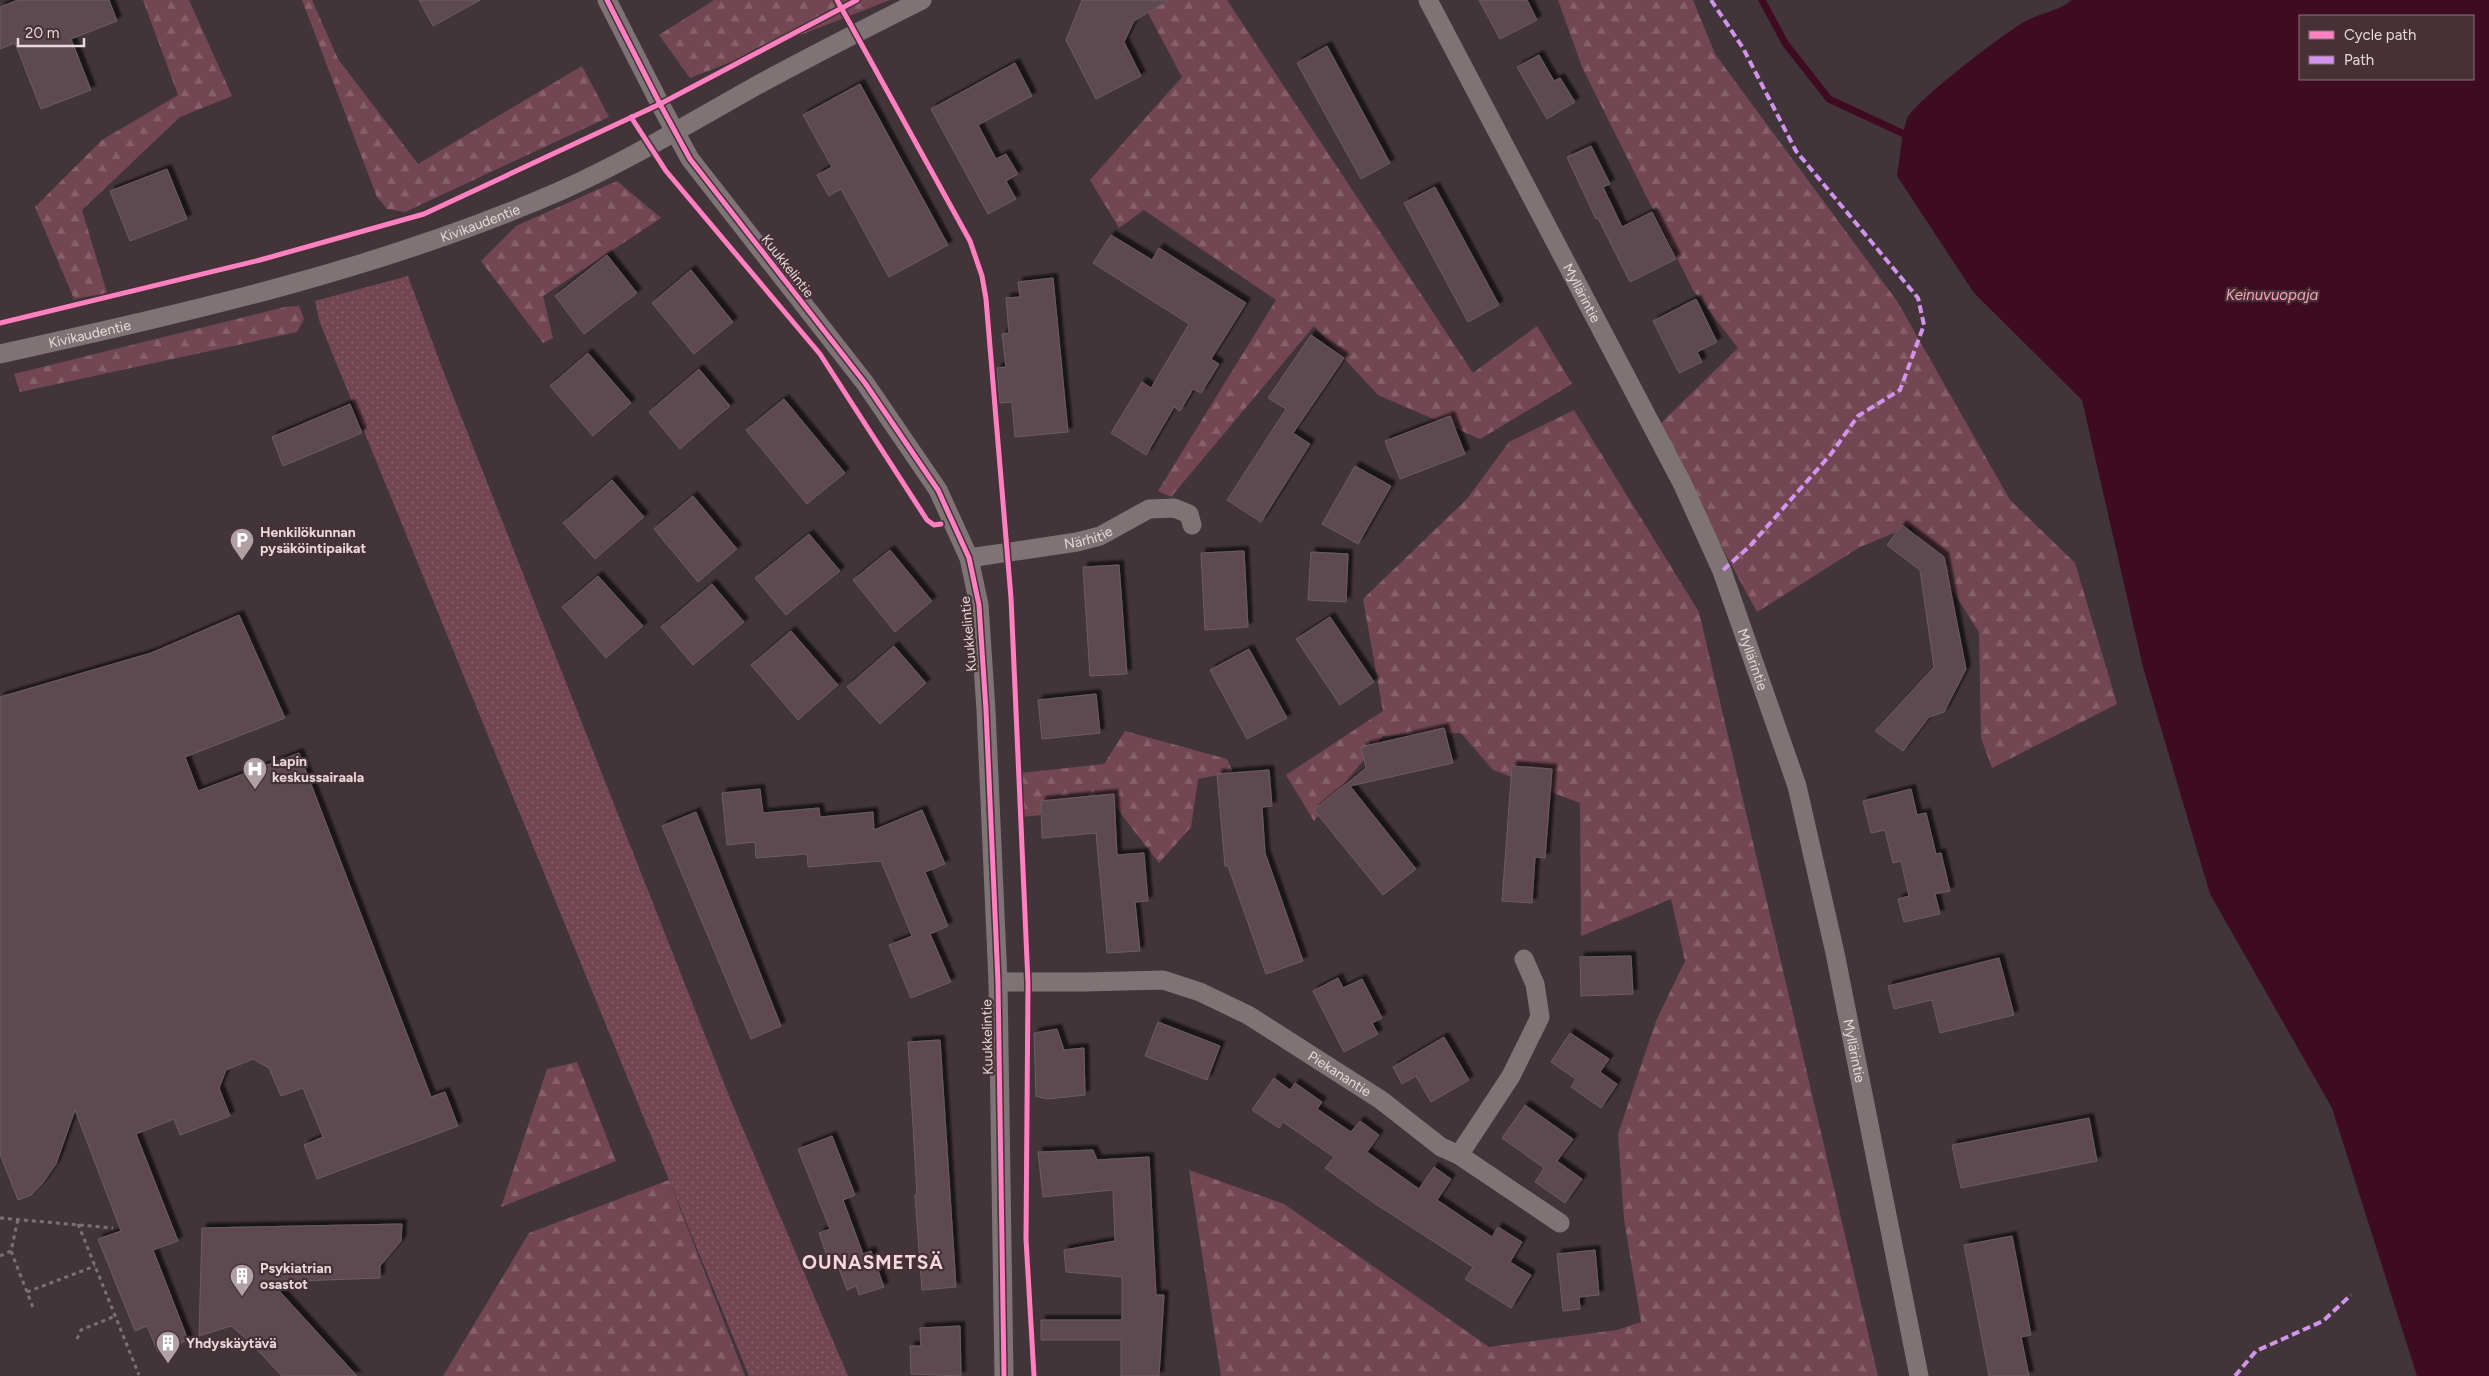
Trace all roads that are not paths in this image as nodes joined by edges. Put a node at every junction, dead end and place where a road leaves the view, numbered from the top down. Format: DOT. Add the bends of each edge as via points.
graph roads {
  1 [pos="606,0"];
  2 [pos="922,0"];
  3 [pos="1428,0"];
  4 [pos="674,132"];
  5 [pos="0,354"];
  6 [pos="1192,525"];
  7 [pos="969,558"];
  8 [pos="1524,959"];
  9 [pos="998,982"];
  10 [pos="1459,1155"];
  11 [pos="1560,1223"];
  12 [pos="1004,1376"];
  13 [pos="1919,1376"];
  1 -- 4 [label="street, Kuukkelintie"];
  2 -- 4 [label="street, Kivikaudentie"];
  3 -- 13 [label="street, Myllärintie" via="1682,483 1725,580 1797,786 1835,953"];
  4 -- 5 [label="street, Kivikaudentie" via="562,190 482,223 354,266 115,328"];
  4 -- 7 [label="street, Kuukkelintie" via="690,159 865,383 938,490"];
  6 -- 7 [label="street, Närhitie" via="1189,514 1174,508 1149,509 1100,536"];
  7 -- 9 [label="street, Kuukkelintie" via="978,605 986,710"];
  8 -- 10 [label="street" via="1535,984 1540,1017 1511,1076"];
  9 -- 10 [label="street, Piekanantie" via="1163,980 1200,992 1248,1015 1381,1100 1442,1147"];
  9 -- 12 [label="street, Kuukkelintie"];
  10 -- 11 [label="street, Piekanantie"];
}
